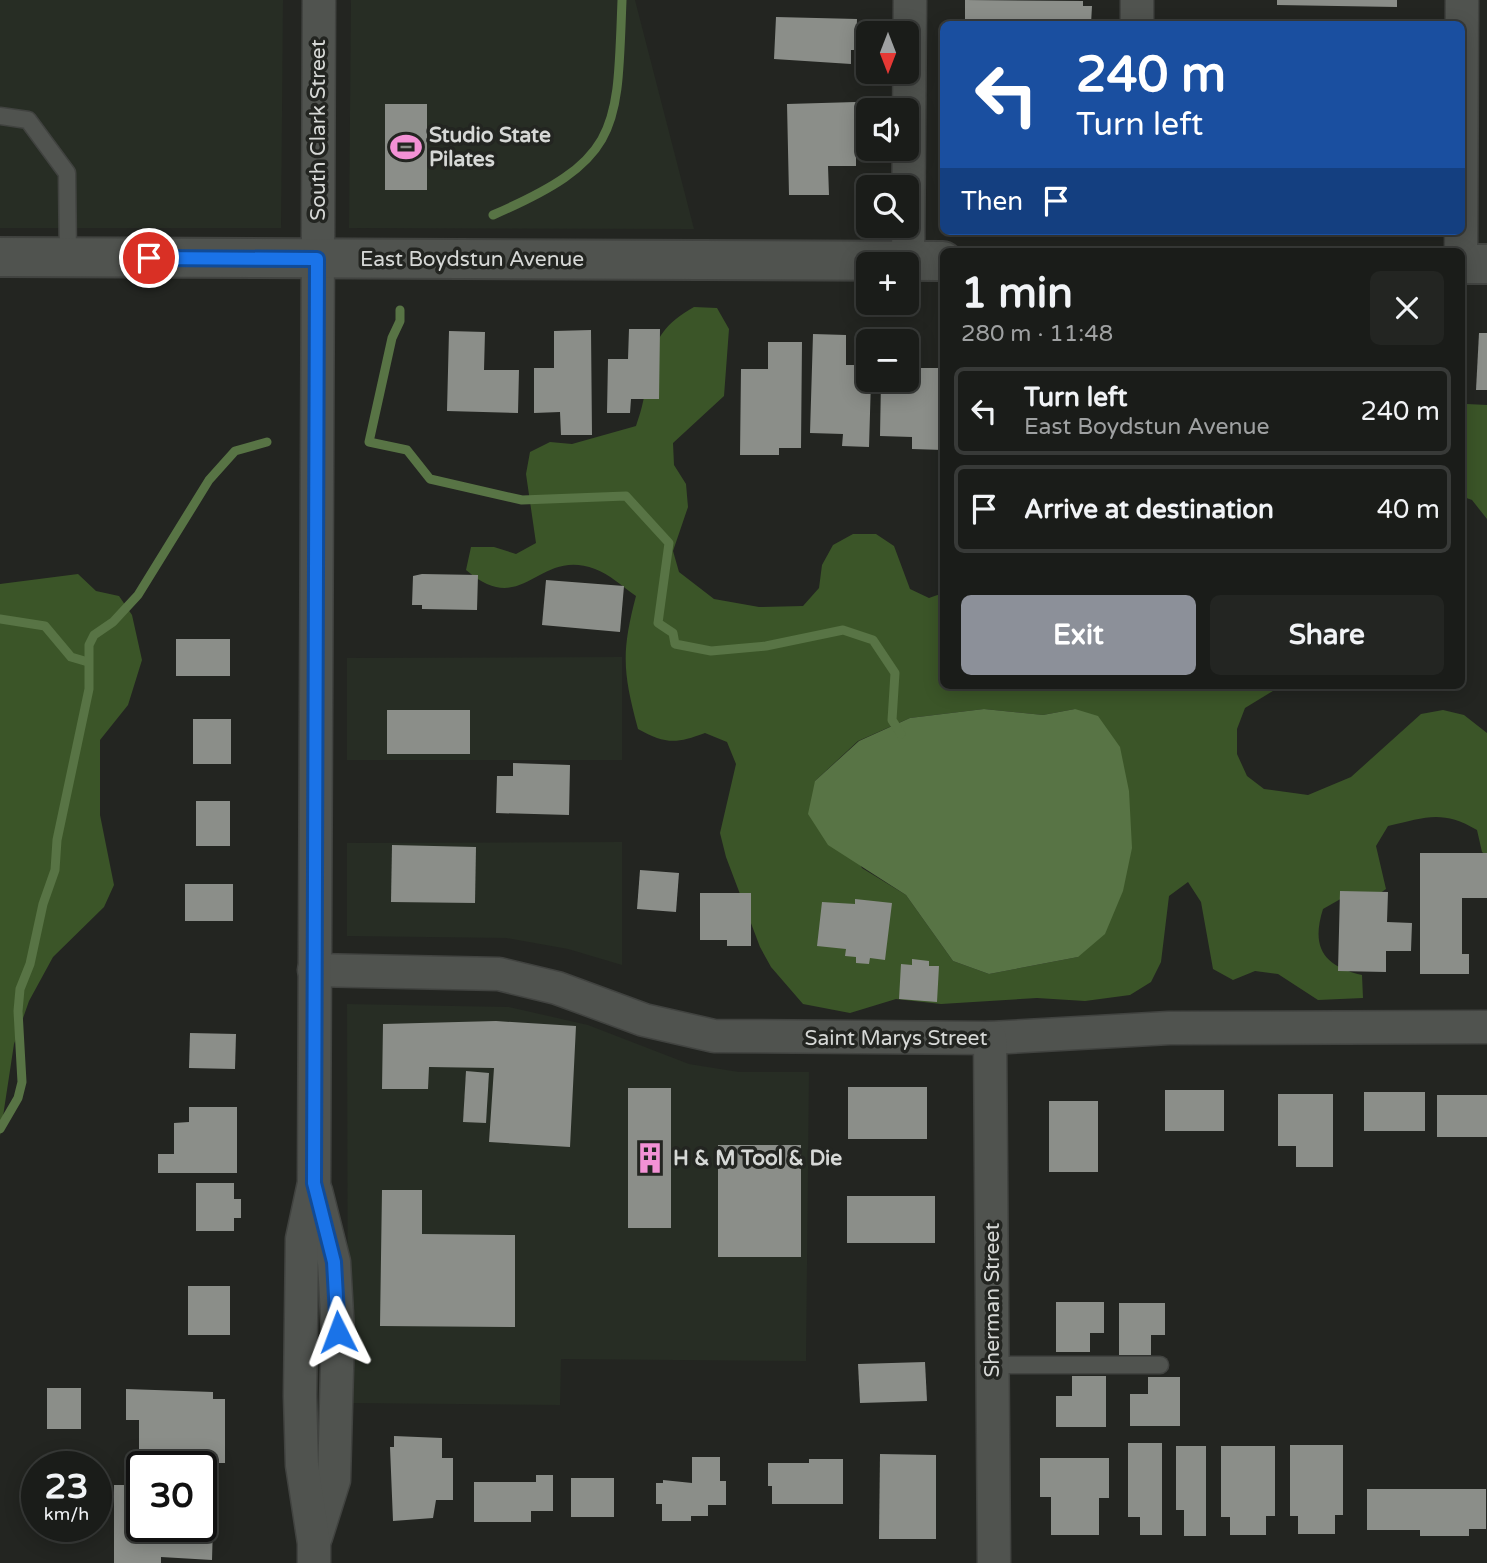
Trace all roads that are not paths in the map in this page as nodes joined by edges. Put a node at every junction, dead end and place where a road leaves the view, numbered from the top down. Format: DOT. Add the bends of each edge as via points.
graph roads {
  1 [pos="318,0"];
  2 [pos="910,0"];
  3 [pos="1137,0"];
  4 [pos="1462,0"];
  5 [pos="1137,21"];
  6 [pos="1462,21"];
  7 [pos="0,116"];
  8 [pos="0,257"];
  9 [pos="68,257"];
  10 [pos="317,259"];
  11 [pos="925,261"];
  12 [pos="1465,264"];
  13 [pos="1487,264"];
  14 [pos="314,970"];
  15 [pos="1487,1027"];
  16 [pos="990,1038"];
  17 [pos="993,1365"];
  18 [pos="1160,1365"];
  19 [pos="314,1553"];
  20 [pos="995,1563"];
  1 -- 10 [label="street, South Clark Street"];
  2 -- 11 [label="street"];
  3 -- 5 [label="street"];
  4 -- 6 [label="street"];
  7 -- 9 [label="lane" via="28,120 67,173"];
  8 -- 9 [label="street, East Boydstun Avenue"];
  9 -- 10 [label="street, East Boydstun Avenue"];
  10 -- 11 [label="street, East Boydstun Avenue"];
  10 -- 14 [label="street, South Clark Street"];
  12 -- 13 [label="street"];
  14 -- 16 [label="street, Saint Marys Street" via="499,975 557,988 644,1020 714,1036"];
  14 -- 19 [label="street, South Clark Street" via="314,1183 302,1238 300,1396 302,1465"];
  15 -- 16 [label="street, Saint Marys Street" via="1169,1028"];
  16 -- 17 [label="street, Sherman Street"];
  17 -- 18 [label="lane"];
  17 -- 20 [label="street, Sherman Street"];
}
